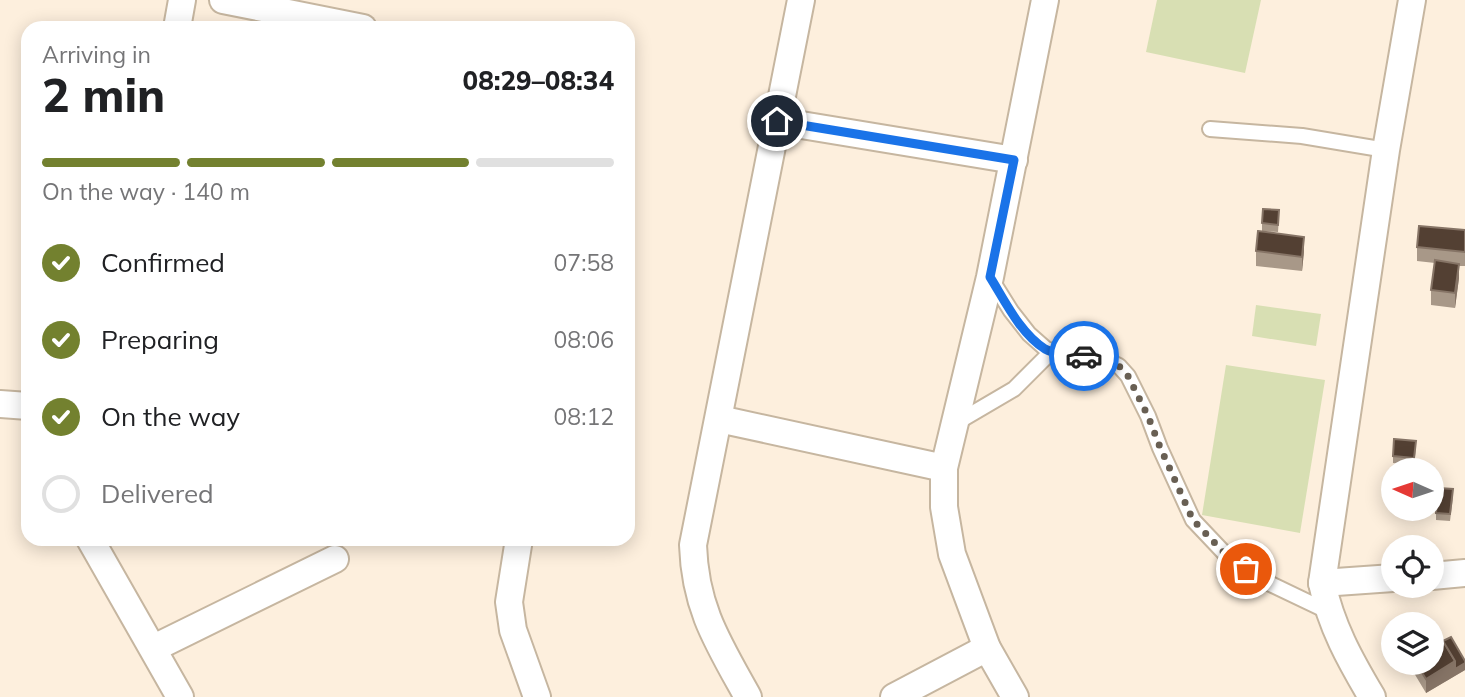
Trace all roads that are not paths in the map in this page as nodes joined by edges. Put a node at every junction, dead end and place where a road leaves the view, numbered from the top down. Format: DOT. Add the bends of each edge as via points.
graph roads {
  1 [pos="182,0"];
  2 [pos="223,0"];
  3 [pos="801,0"];
  4 [pos="1045,0"];
  5 [pos="1412,0"];
  6 [pos="178,21"];
  7 [pos="328,21"];
  8 [pos="777,121"];
  9 [pos="1210,129"];
  10 [pos="1385,150"];
  11 [pos="1014,160"];
  12 [pos="990,277"];
  13 [pos="1052,351"];
  14 [pos="0,404"];
  15 [pos="21,406"];
  16 [pos="719,419"];
  17 [pos="955,424"];
  18 [pos="944,468"];
  19 [pos="94,546"];
  20 [pos="518,546"];
  21 [pos="335,559"];
  22 [pos="1465,573"];
  23 [pos="1444,575"];
  24 [pos="1381,579"];
  25 [pos="1322,583"];
  26 [pos="1329,612"];
  27 [pos="154,648"];
  28 [pos="987,648"];
  29 [pos="180,697"];
  30 [pos="537,697"];
  31 [pos="748,697"];
  32 [pos="894,697"];
  33 [pos="1015,697"];
  34 [pos="1372,697"];
  1 -- 6 [label="street"];
  2 -- 7 [label="street"];
  3 -- 8 [label="street"];
  4 -- 11 [label="street"];
  5 -- 10 [label="street"];
  8 -- 11 [label="street"];
  8 -- 16 [label="street"];
  9 -- 10 [label="lane" via="1302,136"];
  10 -- 25 [label="street"];
  11 -- 12 [label="street"];
  12 -- 13 [label="lane" via="1029,334"];
  12 -- 17 [label="street"];
  13 -- 17 [label="lane" via="1014,390"];
  13 -- 26 [label="lane" via="1119,366 1148,416 1193,520 1229,558"];
  14 -- 15 [label="street"];
  16 -- 18 [label="street"];
  16 -- 31 [label="street" via="693,544 694,572 711,631"];
  17 -- 18 [label="street"];
  18 -- 28 [label="street" via="944,507 952,554"];
  19 -- 27 [label="street"];
  20 -- 30 [label="street" via="509,602 513,631"];
  21 -- 27 [label="street"];
  22 -- 23 [label="street"];
  24 -- 25 [label="street"];
  25 -- 26 [label="street"];
  26 -- 34 [label="street"];
  27 -- 29 [label="street"];
  28 -- 32 [label="street"];
  28 -- 33 [label="street"];
}
